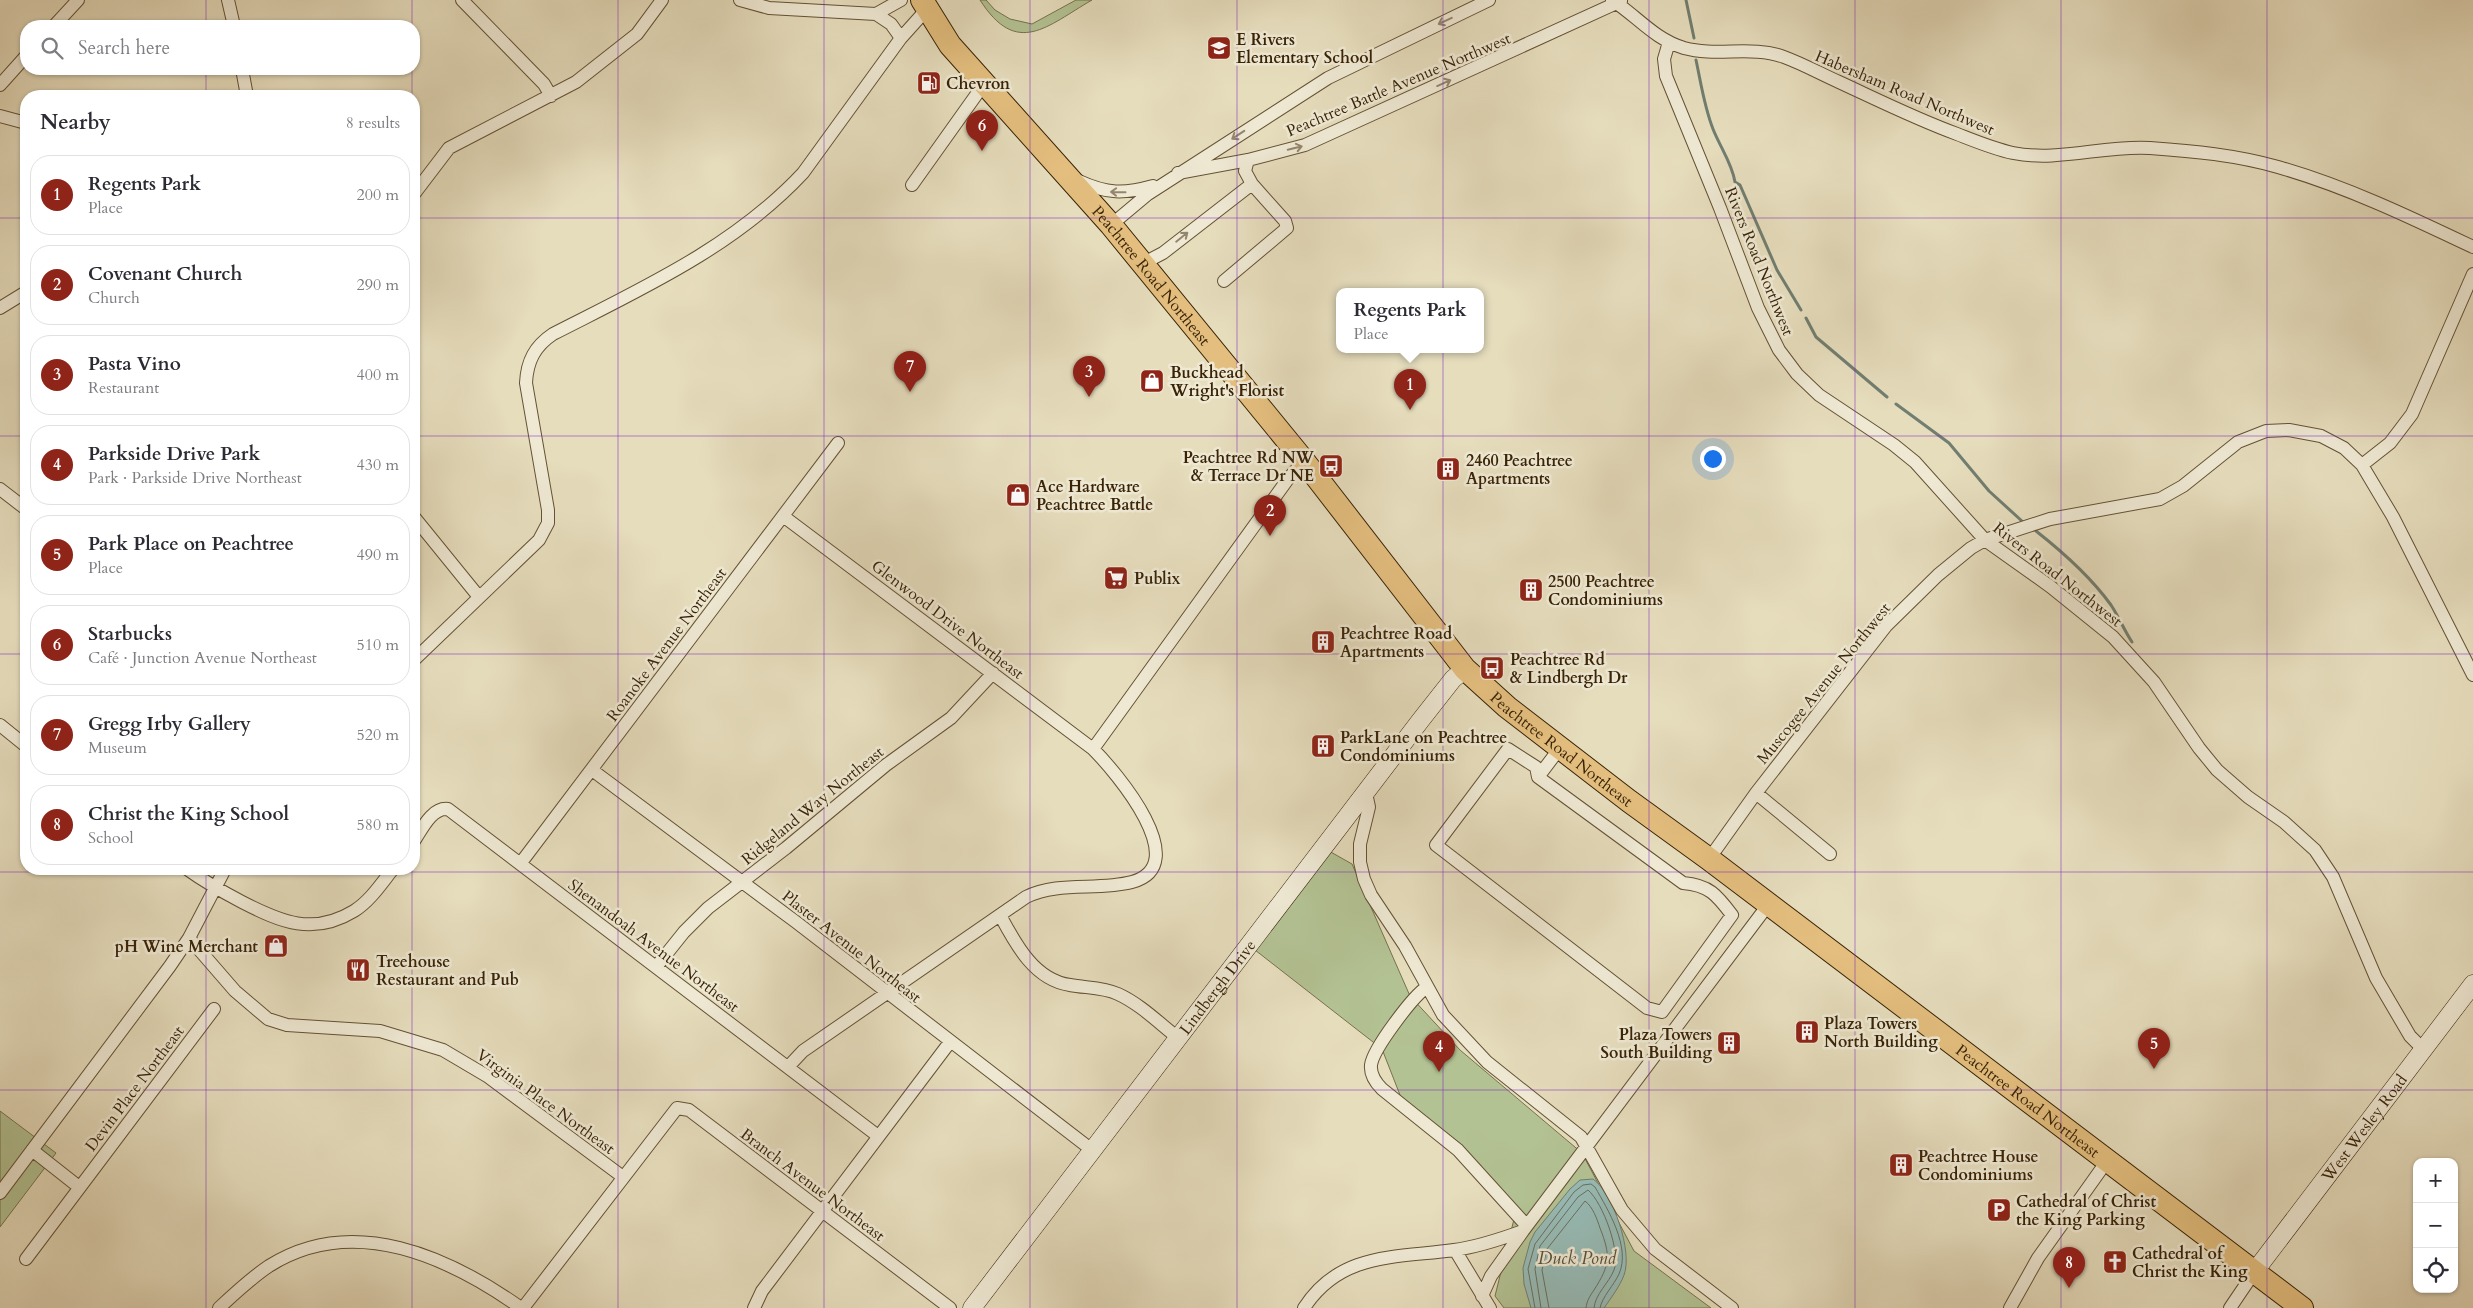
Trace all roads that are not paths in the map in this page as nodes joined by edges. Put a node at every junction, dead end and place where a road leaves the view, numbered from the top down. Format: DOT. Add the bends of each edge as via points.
graph roads {
  1 [pos="78,0"];
  2 [pos="228,0"];
  3 [pos="462,0"];
  4 [pos="662,0"];
  5 [pos="740,0"];
  6 [pos="901,0"];
  7 [pos="1490,0"];
  8 [pos="1617,1"];
  9 [pos="925,5"];
  10 [pos="876,14"];
  11 [pos="60,20"];
  12 [pos="233,20"];
  13 [pos="901,38"];
  14 [pos="1668,42"];
  15 [pos="20,63"];
  16 [pos="243,75"];
  17 [pos="984,84"];
  18 [pos="0,85"];
  19 [pos="246,90"];
  20 [pos="551,96"];
  21 [pos="0,116"];
  22 [pos="20,121"];
  23 [pos="1248,160"];
  24 [pos="1178,173"];
  25 [pos="1065,174"];
  26 [pos="1165,182"];
  27 [pos="1252,184"];
  28 [pos="912,185"];
  29 [pos="420,186"];
  30 [pos="1111,226"];
  31 [pos="2473,247"];
  32 [pos="1142,264"];
  33 [pos="2473,274"];
  34 [pos="1224,281"];
  35 [pos="20,296"];
  36 [pos="0,308"];
  37 [pos="838,443"];
  38 [pos="1304,461"];
  39 [pos="2362,465"];
  40 [pos="0,489"];
  41 [pos="20,504"];
  42 [pos="783,516"];
  43 [pos="420,525"];
  44 [pos="1985,540"];
  45 [pos="479,597"];
  46 [pos="420,654"];
  47 [pos="1465,669"];
  48 [pos="993,673"];
  49 [pos="2473,675"];
  50 [pos="0,726"];
  51 [pos="20,741"];
  52 [pos="1560,748"];
  53 [pos="1093,750"];
  54 [pos="592,770"];
  55 [pos="1538,777"];
  56 [pos="1366,793"];
  57 [pos="1756,793"];
  58 [pos="420,833"];
  59 [pos="1830,854"];
  60 [pos="1708,859"];
  61 [pos="520,864"];
  62 [pos="196,875"];
  63 [pos="222,875"];
  64 [pos="387,875"];
  65 [pos="742,882"];
  66 [pos="215,888"];
  67 [pos="1768,905"];
  68 [pos="1000,915"];
  69 [pos="189,938"];
  70 [pos="656,967"];
  71 [pos="1685,979"];
  72 [pos="2473,984"];
  73 [pos="1427,987"];
  74 [pos="886,993"];
  75 [pos="1701,995"];
  76 [pos="1671,998"];
  77 [pos="214,1009"];
  78 [pos="1687,1013"];
  79 [pos="1177,1037"];
  80 [pos="950,1042"];
  81 [pos="2423,1050"];
  82 [pos="788,1067"];
  83 [pos="878,1136"];
  84 [pos="1586,1145"];
  85 [pos="32,1150"];
  86 [pos="1092,1150"];
  87 [pos="2107,1161"];
  88 [pos="623,1177"];
  89 [pos="79,1187"];
  90 [pos="0,1193"];
  91 [pos="822,1211"];
  92 [pos="1525,1228"];
  93 [pos="1454,1250"];
  94 [pos="26,1259"];
  95 [pos="2255,1271"];
  96 [pos="1482,1296"];
  97 [pos="220,1308"];
  98 [pos="522,1308"];
  99 [pos="754,1308"];
  100 [pos="950,1308"];
  101 [pos="972,1308"];
  102 [pos="1304,1308"];
  103 [pos="1490,1308"];
  104 [pos="1732,1308"];
  105 [pos="2010,1308"];
  106 [pos="2230,1308"];
  107 [pos="2302,1308"];
  1 -- 11 [label="street"];
  2 -- 12 [label="street"];
  3 -- 20 [label="street" via="544,84"];
  4 -- 20 [label="street" via="637,34 576,82"];
  5 -- 10 [label="street" via="784,9"];
  6 -- 10 [label="street"];
  7 -- 24 [label="street, Peachtree Battle Avenue Northwest, one-way" via="1328,78"];
  8 -- 14 [label="street" via="1654,34"];
  23 -- 8 [label="street, Peachtree Battle Avenue Northwest, one-way" via="1305,145"];
  9 -- 13 [label="street"];
  9 -- 17 [label="highway, Peachtree Road Northeast" via="950,45"];
  10 -- 13 [label="street" via="891,24"];
  13 -- 45 [label="street" via="785,192 692,262 553,334 537,348 528,365 526,383 548,523 539,540"];
  14 -- 31 [label="street, Habersham Road Northwest" via="1700,51 1758,52 1784,57 1918,119 2012,153 2056,156 2147,148 2208,153 2277,167 2415,220"];
  14 -- 44 [label="street, Rivers Road Northwest" via="1664,59 1666,76 1758,308 1779,350 1819,395 1915,462"];
  15 -- 18 [label="street"];
  16 -- 19 [label="street"];
  17 -- 25 [label="highway, Peachtree Road Northeast"];
  17 -- 28 [label="street"];
  20 -- 29 [label="street" via="449,148"];
  21 -- 22 [label="street"];
  23 -- 24 [label="street, Peachtree Battle Avenue Northwest"];
  23 -- 27 [label="street" via="1245,171"];
  24 -- 26 [label="street, Peachtree Battle Avenue Northwest"];
  26 -- 25 [label="street, Peachtree Battle Avenue Northwest, one-way" via="1118,193 1097,190"];
  25 -- 30 [label="highway, Peachtree Road Northeast"];
  26 -- 30 [label="street, Peachtree Battle Avenue Northwest"];
  32 -- 27 [label="street, one-way" via="1163,252"];
  27 -- 34 [label="street" via="1285,221 1287,228"];
  30 -- 32 [label="highway, Peachtree Road Northeast"];
  32 -- 38 [label="highway, Peachtree Road Northeast"];
  33 -- 39 [label="street" via="2412,414 2390,443"];
  35 -- 36 [label="street"];
  37 -- 42 [label="street, Roanoke Avenue Northeast"];
  38 -- 47 [label="highway, Peachtree Road Northeast"];
  38 -- 53 [label="street"];
  39 -- 44 [label="street, Muscogee Avenue Northwest" via="2344,448 2321,436 2288,430 2266,431 2238,442 2183,486 2160,498 2143,504 2050,519"];
  39 -- 49 [label="street, Muscogee Avenue Northwest" via="2393,517"];
  40 -- 41 [label="street"];
  42 -- 48 [label="street, Glenwood Drive Northeast"];
  42 -- 54 [label="street, Roanoke Avenue Northeast"];
  43 -- 45 [label="street"];
  44 -- 57 [label="street, Muscogee Avenue Northwest" via="1970,548 1938,575 1886,626"];
  44 -- 81 [label="street, Rivers Road Northwest" via="2113,637 2154,682 2217,770 2315,850 2333,877 2376,978 2410,1036"];
  45 -- 46 [label="street"];
  47 -- 52 [label="highway, Peachtree Road Northeast" via="1493,696"];
  47 -- 56 [label="main road, Lindbergh Drive" via="1453,679"];
  48 -- 53 [label="street, Glenwood Drive Northeast"];
  48 -- 65 [label="street, Ridgeland Way Northeast" via="951,718 886,765"];
  50 -- 51 [label="street"];
  52 -- 55 [label="street"];
  52 -- 60 [label="highway, Peachtree Road Northeast"];
  53 -- 68 [label="street, Glenwood Drive Northeast" via="1115,774 1147,823 1157,848 1153,866 1144,877 1132,882 1038,891"];
  54 -- 61 [label="street, Roanoke Avenue Northeast"];
  54 -- 65 [label="street, Plaster Avenue Northeast"];
  55 -- 71 [label="street" via="1683,883 1700,884 1719,898 1732,915"];
  55 -- 76 [label="street" via="1536,767 1508,749 1436,845 1647,1008 1662,1012"];
  56 -- 73 [label="street" via="1370,807 1360,844 1364,879"];
  56 -- 79 [label="main road, Lindbergh Drive"];
  57 -- 59 [label="street"];
  57 -- 60 [label="street, Muscogee Avenue Northwest"];
  58 -- 61 [label="street, Shenandoah Avenue Northeast" via="435,813 448,810"];
  60 -- 67 [label="highway, Peachtree Road Northeast"];
  61 -- 70 [label="street, Shenandoah Avenue Northeast"];
  62 -- 66 [label="street"];
  63 -- 66 [label="street"];
  64 -- 66 [label="street" via="371,896 354,910 334,920 312,925 274,919"];
  65 -- 70 [label="street, Ridgeland Way Northeast" via="695,919"];
  65 -- 74 [label="street, Plaster Avenue Northeast"];
  66 -- 69 [label="street"];
  67 -- 75 [label="street"];
  67 -- 87 [label="highway, Peachtree Road Northeast"];
  68 -- 74 [label="street, Glenwood Drive Northeast"];
  68 -- 79 [label="street" via="1020,952 1046,975 1067,985 1118,994"];
  69 -- 85 [label="street"];
  69 -- 88 [label="street, Virginia Place Northeast" via="235,991 268,1019 287,1025 380,1031 442,1050 487,1076"];
  70 -- 82 [label="street, Shenandoah Avenue Northeast"];
  71 -- 75 [label="street"];
  71 -- 76 [label="street"];
  72 -- 81 [label="main road, West Wesley Road"];
  73 -- 84 [label="street" via="1443,1015 1471,1047 1575,1130"];
  73 -- 92 [label="street" via="1414,997 1375,1054 1371,1065 1374,1079 1458,1150"];
  74 -- 80 [label="street, Plaster Avenue Northeast"];
  74 -- 82 [label="street, Glenwood Drive Northeast" via="803,1051"];
  75 -- 78 [label="street"];
  76 -- 78 [label="street"];
  77 -- 89 [label="street, Devin Place Northeast"];
  78 -- 84 [label="street"];
  79 -- 86 [label="main road, Lindbergh Drive"];
  80 -- 83 [label="street"];
  80 -- 86 [label="street, Plaster Avenue Northeast"];
  81 -- 95 [label="main road, West Wesley Road"];
  82 -- 83 [label="street, Shenandoah Avenue Northeast"];
  83 -- 91 [label="street"];
  84 -- 92 [label="street"];
  84 -- 104 [label="street" via="1622,1210 1637,1230 1671,1262"];
  85 -- 89 [label="street"];
  85 -- 90 [label="street"];
  86 -- 101 [label="main road, Lindbergh Drive"];
  87 -- 95 [label="highway, Peachtree Road Northeast"];
  87 -- 105 [label="street" via="2042,1252"];
  88 -- 91 [label="street, Branch Avenue Northeast" via="677,1108 689,1110"];
  88 -- 98 [label="street"];
  89 -- 94 [label="street, Devin Place Northeast"];
  91 -- 99 [label="street" via="762,1291"];
  91 -- 100 [label="street, Branch Avenue Northeast"];
  92 -- 93 [label="street" via="1490,1243"];
  92 -- 96 [label="street" via="1491,1276"];
  93 -- 96 [label="street"];
  93 -- 102 [label="street" via="1366,1261 1343,1270 1324,1283"];
  95 -- 106 [label="street"];
  95 -- 107 [label="highway, Peachtree Road Northeast"];
  96 -- 103 [label="street"];
  97 -- 98 [label="street" via="256,1275 282,1259 313,1247 346,1242 388,1245 420,1253 480,1281"];
}
